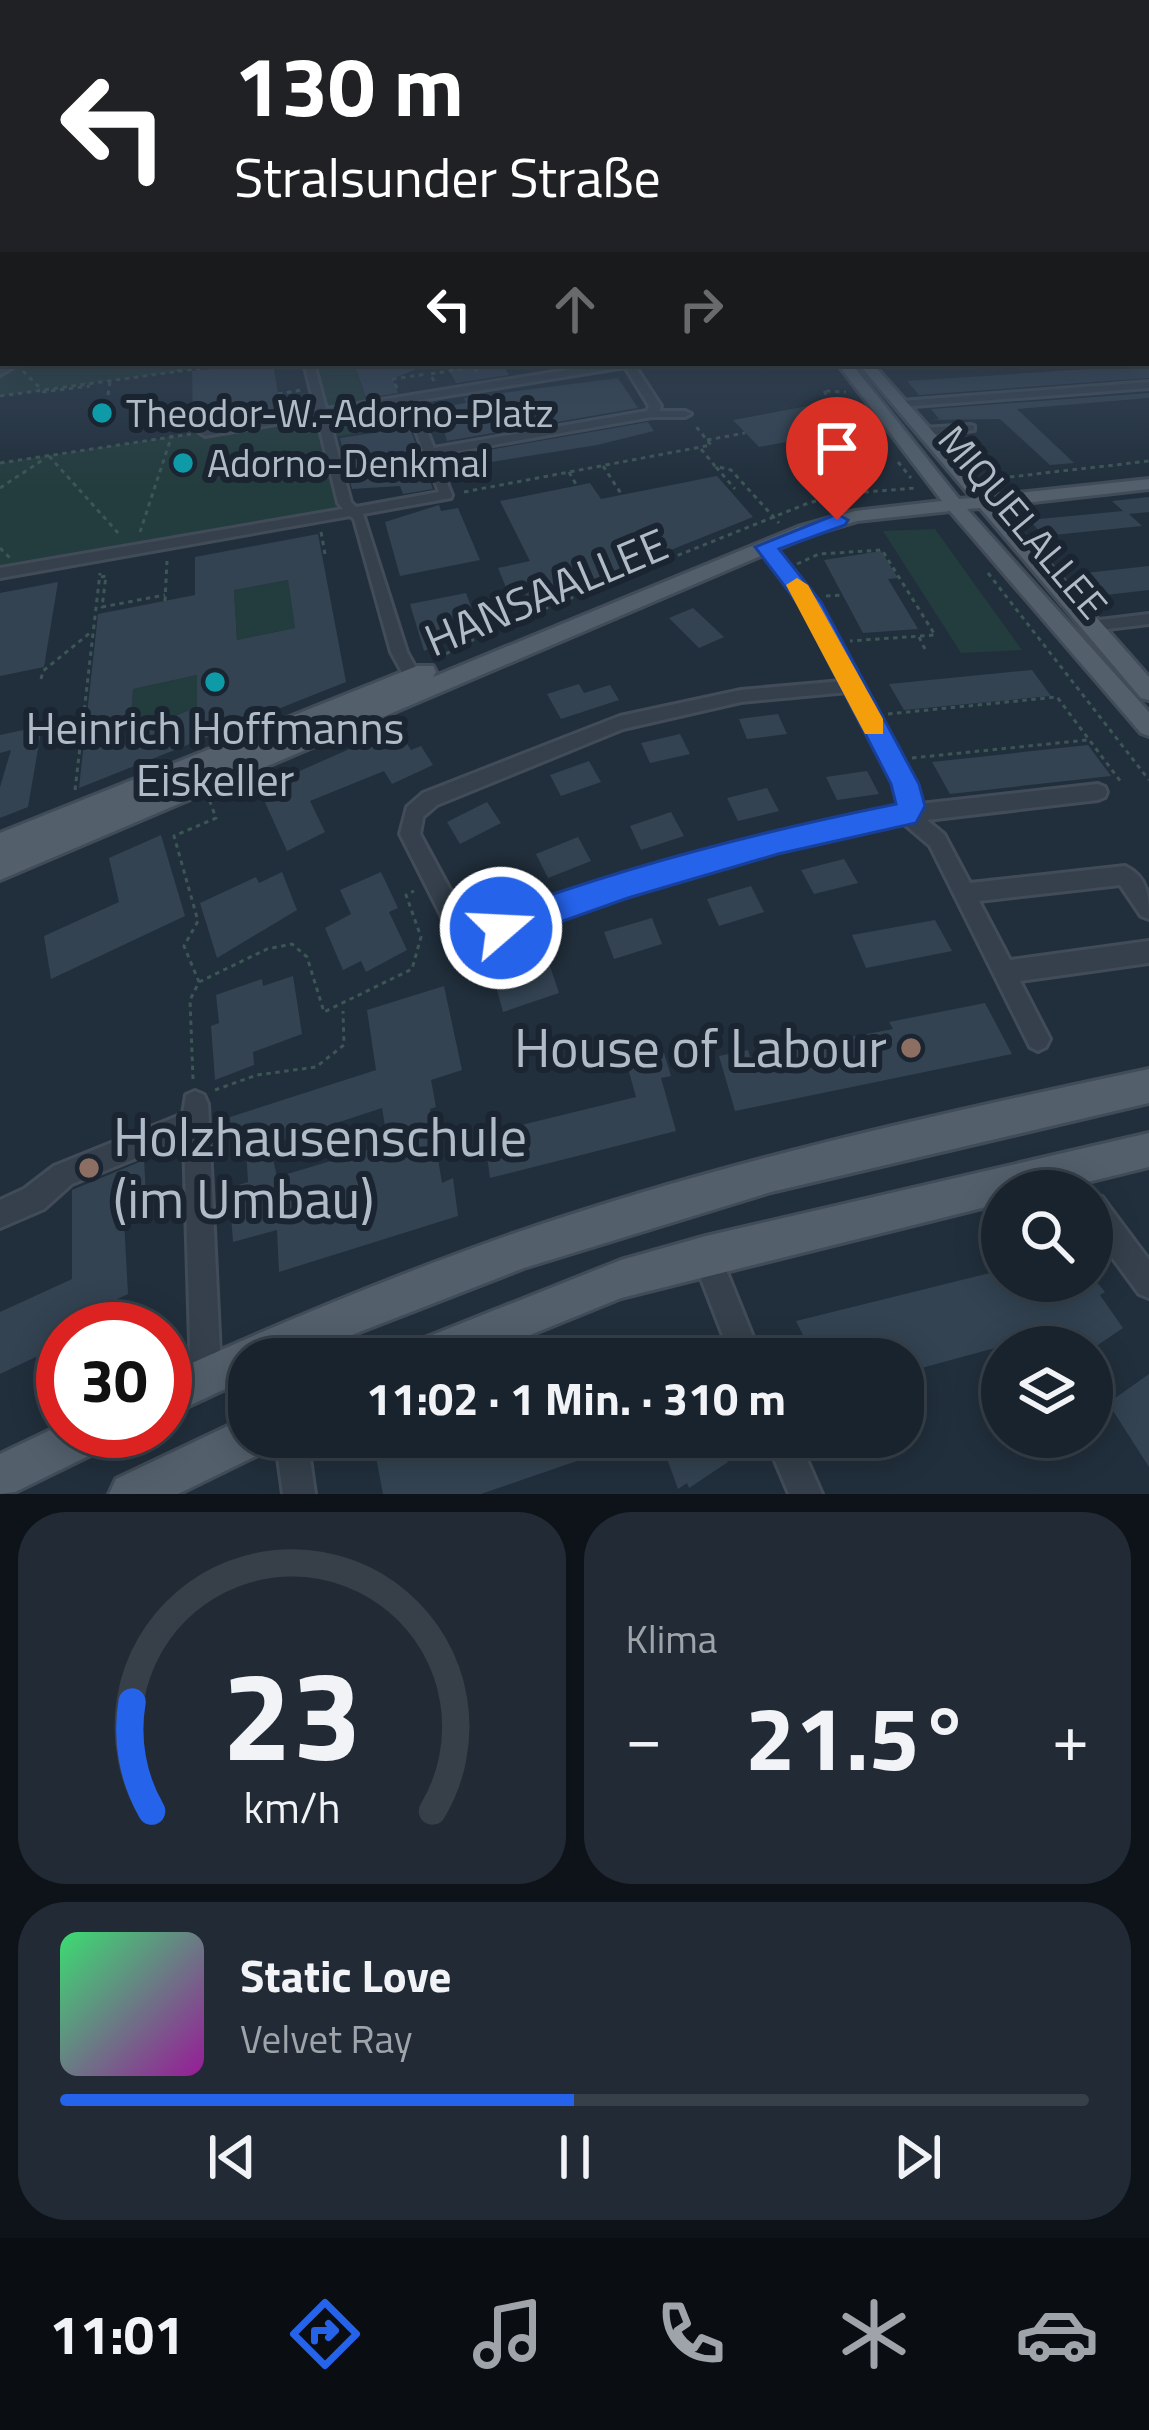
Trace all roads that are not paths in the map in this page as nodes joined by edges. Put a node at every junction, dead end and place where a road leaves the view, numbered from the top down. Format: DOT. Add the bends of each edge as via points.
graph roads {
  1 [pos="310,366"];
  2 [pos="512,366"];
  3 [pos="611,366"];
  4 [pos="630,366"];
  5 [pos="846,366"];
  6 [pos="869,366"];
  7 [pos="523,382"];
  8 [pos="1149,385"];
  9 [pos="406,401"];
  10 [pos="901,404"];
  11 [pos="322,414"];
  12 [pos="652,414"];
  13 [pos="685,414"];
  14 [pos="970,428"];
  15 [pos="205,432"];
  16 [pos="924,432"];
  17 [pos="431,452"];
  18 [pos="1149,466"];
  19 [pos="1149,484"];
  20 [pos="974,490"];
  21 [pos="948,493"];
  22 [pos="352,511"];
  23 [pos="766,547"];
  24 [pos="0,573"];
  25 [pos="1149,619"];
  26 [pos="1091,626"];
  27 [pos="416,684"];
  28 [pos="852,686"];
  29 [pos="1149,692"];
  30 [pos="1149,727"];
  31 [pos="1098,792"];
  32 [pos="906,814"];
  33 [pos="0,845"];
  34 [pos="0,868"];
  35 [pos="964,893"];
  36 [pos="1149,909"];
  37 [pos="1149,952"];
  38 [pos="1004,972"];
  39 [pos="1038,1039"];
  40 [pos="1149,1086"];
  41 [pos="1149,1150"];
  42 [pos="1098,1170"];
  43 [pos="981,1199"];
  44 [pos="0,1214"];
  45 [pos="1113,1236"];
  46 [pos="706,1255"];
  47 [pos="1149,1284"];
  48 [pos="474,1338"];
  49 [pos="738,1338"];
  50 [pos="206,1376"];
  51 [pos="192,1383"];
  52 [pos="228,1446"];
  53 [pos="40,1458"];
  54 [pos="294,1458"];
  55 [pos="790,1458"];
  56 [pos="0,1478"];
  57 [pos="131,1494"];
  58 [pos="299,1494"];
  59 [pos="806,1494"];
  1 -- 11 [label="street"];
  2 -- 7 [label="street"];
  3 -- 7 [label="street"];
  4 -- 12 [label="street" via="656,406"];
  5 -- 21 [label="main road, MIQUELALLEE"];
  6 -- 10 [label="main road, MIQUELALLEE"];
  7 -- 9 [label="street"];
  8 -- 10 [label="street"];
  9 -- 11 [label="street"];
  9 -- 17 [label="street"];
  10 -- 16 [label="main road, MIQUELALLEE"];
  11 -- 15 [label="street"];
  11 -- 22 [label="street"];
  12 -- 13 [label="street"];
  12 -- 17 [label="street"];
  14 -- 16 [label="street"];
  16 -- 20 [label="main road, MIQUELALLEE"];
  17 -- 22 [label="street" via="446,495"];
  18 -- 20 [label="main road, HANSAALLEE"];
  19 -- 20 [label="main road, HANSAALLEE"];
  20 -- 21 [label="main road, HANSAALLEE"];
  20 -- 26 [label="main road, MIQUELALLEE"];
  21 -- 23 [label="main road, HANSAALLEE"];
  21 -- 27 [label="main road, HANSAALLEE" via="840,503 777,521"];
  21 -- 30 [label="main road, MIQUELALLEE"];
  22 -- 24 [label="street"];
  22 -- 27 [label="street"];
  23 -- 27 [label="main road, HANSAALLEE"];
  23 -- 28 [label="street"];
  25 -- 26 [label="street"];
  26 -- 29 [label="main road, MIQUELALLEE"];
  27 -- 33 [label="main road, HANSAALLEE"];
  27 -- 34 [label="main road, HANSAALLEE"];
  28 -- 32 [label="street" via="892,760"];
  28 -- 32 [label="street" via="741,696 620,723 430,800 414,813 410,834 458,926 485,932 757,847"];
  31 -- 32 [label="street"];
  32 -- 35 [label="street" via="937,840"];
  35 -- 36 [label="street" via="1126,875"];
  35 -- 38 [label="street"];
  37 -- 38 [label="street"];
  38 -- 39 [label="street"];
  40 -- 50 [label="main road" via="1002,1115 652,1205 383,1299"];
  41 -- 42 [label="main road"];
  43 -- 46 [label="main road"];
  44 -- 50 [label="street" via="194,1108"];
  45 -- 47 [label="street"];
  46 -- 48 [label="main road"];
  46 -- 49 [label="street"];
  50 -- 51 [label="main road"];
  52 -- 57 [label="main road"];
  53 -- 56 [label="main road"];
  54 -- 58 [label="street"];
  55 -- 59 [label="street"];
}
